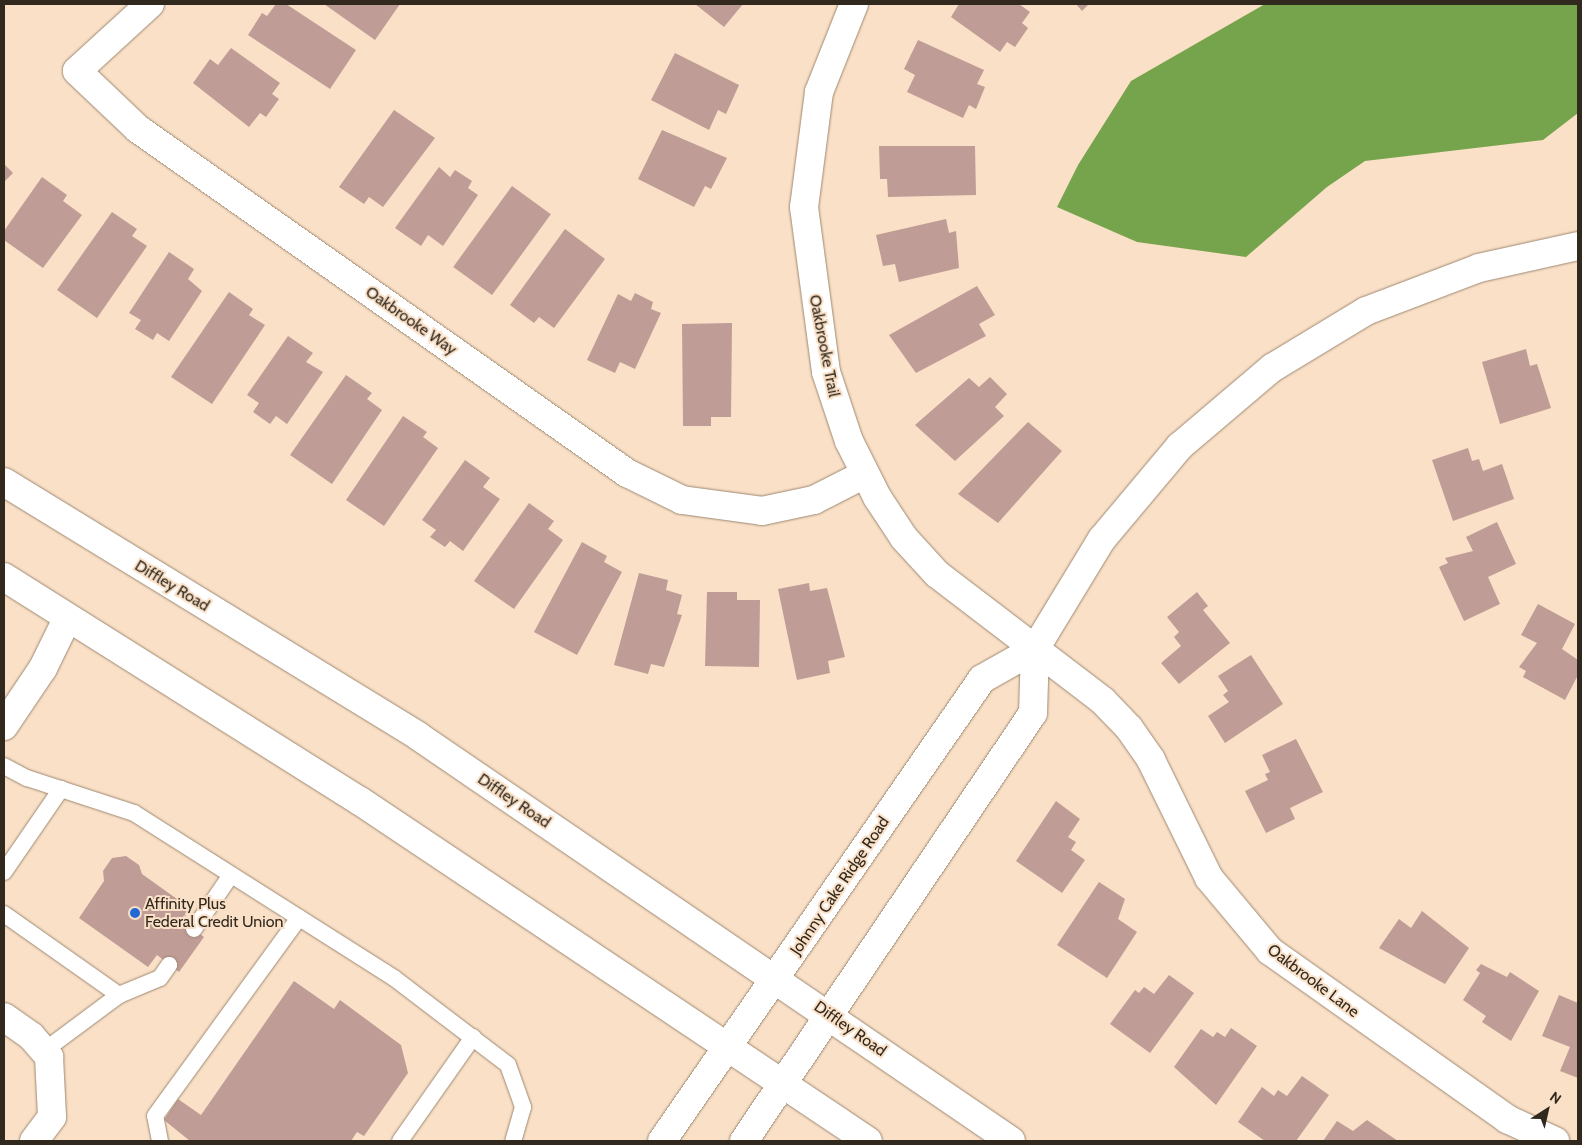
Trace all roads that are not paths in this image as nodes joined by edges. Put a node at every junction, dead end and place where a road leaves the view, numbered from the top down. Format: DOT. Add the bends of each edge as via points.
graph roads {
  1 [pos="150,4"];
  2 [pos="854,4"];
  3 [pos="1578,246"];
  4 [pos="865,474"];
  5 [pos="4,482"];
  6 [pos="4,577"];
  7 [pos="67,619"];
  8 [pos="1035,650"];
  9 [pos="4,726"];
  10 [pos="4,766"];
  11 [pos="61,789"];
  12 [pos="4,872"];
  13 [pos="231,875"];
  14 [pos="4,914"];
  15 [pos="299,918"];
  16 [pos="194,929"];
  17 [pos="169,965"];
  18 [pos="776,978"];
  19 [pos="119,995"];
  20 [pos="830,1015"];
  21 [pos="4,1017"];
  22 [pos="473,1037"];
  23 [pos="730,1046"];
  24 [pos="44,1051"];
  25 [pos="783,1083"];
  26 [pos="35,1141"];
  27 [pos="160,1141"];
  28 [pos="400,1141"];
  29 [pos="513,1141"];
  30 [pos="662,1141"];
  31 [pos="744,1141"];
  32 [pos="868,1141"];
  33 [pos="1012,1141"];
  34 [pos="1555,1141"];
  1 -- 4 [label="street, Oakbrooke Way" via="77,71 138,129 627,473 682,500 762,511 814,500"];
  2 -- 4 [label="street, Oakbrooke Trail" via="819,92 804,207 826,372"];
  3 -- 8 [label="street, Johnny Cake Ridge Road" via="1479,268 1400,296 1334,328 1250,384 1180,446 1123,510"];
  4 -- 8 [label="street, Oakbrooke Trail" via="904,538 931,568 994,622"];
  5 -- 18 [label="street, Diffley Road" via="418,736"];
  6 -- 7 [label="street"];
  7 -- 9 [label="street" via="42,668"];
  7 -- 23 [label="street" via="360,801"];
  8 -- 18 [label="street, Johnny Cake Ridge Road" via="982,679"];
  8 -- 20 [label="street" via="1033,713"];
  8 -- 34 [label="street, Oakbrooke Lane" via="1103,701 1129,728 1151,760 1209,878 1270,951 1507,1119"];
  10 -- 11 [label="lane"];
  11 -- 12 [label="lane"];
  11 -- 13 [label="lane" via="134,813"];
  13 -- 15 [label="lane"];
  13 -- 16 [label="lane"];
  14 -- 19 [label="lane"];
  15 -- 22 [label="lane"];
  15 -- 27 [label="lane" via="155,1116"];
  17 -- 19 [label="lane" via="160,978"];
  18 -- 20 [label="street, Diffley Road"];
  18 -- 23 [label="street, Johnny Cake Ridge Road"];
  19 -- 24 [label="lane"];
  20 -- 25 [label="street"];
  20 -- 33 [label="street, Diffley Road"];
  21 -- 24 [label="street"];
  22 -- 28 [label="lane"];
  22 -- 29 [label="lane" via="508,1064 523,1107"];
  23 -- 25 [label="street"];
  23 -- 30 [label="street, Johnny Cake Ridge Road"];
  24 -- 26 [label="street" via="49,1057 54,1087 52,1118"];
  25 -- 31 [label="street"];
  25 -- 32 [label="street"];
}
